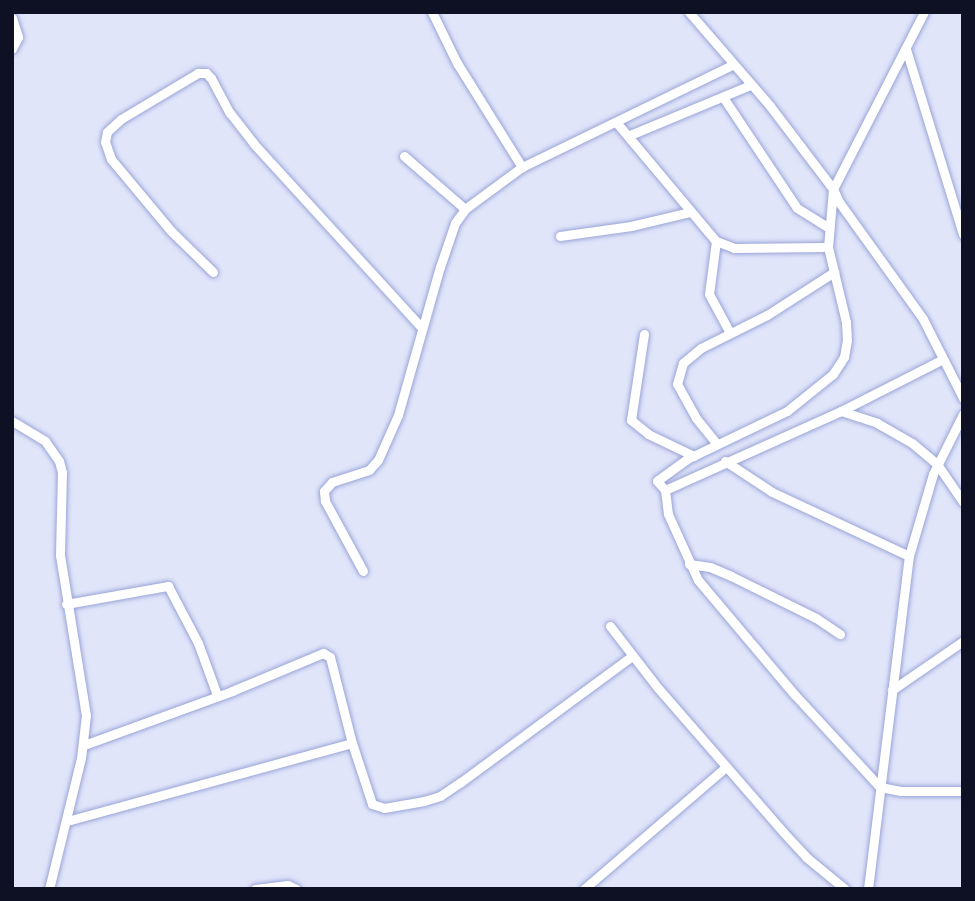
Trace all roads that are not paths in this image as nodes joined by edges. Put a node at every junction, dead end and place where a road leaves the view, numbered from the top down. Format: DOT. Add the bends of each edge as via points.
graph roads {
  1 [pos="432,12"];
  2 [pos="689,12"];
  3 [pos="924,12"];
  4 [pos="12,18"];
  5 [pos="12,49"];
  6 [pos="906,49"];
  7 [pos="732,65"];
  8 [pos="750,85"];
  9 [pos="723,97"];
  10 [pos="616,122"];
  11 [pos="630,135"];
  12 [pos="404,156"];
  13 [pos="522,167"];
  14 [pos="833,189"];
  15 [pos="465,209"];
  16 [pos="690,212"];
  17 [pos="830,228"];
  18 [pos="963,234"];
  19 [pos="560,236"];
  20 [pos="716,241"];
  21 [pos="828,247"];
  22 [pos="213,272"];
  23 [pos="834,272"];
  24 [pos="421,327"];
  25 [pos="730,333"];
  26 [pos="644,334"];
  27 [pos="943,359"];
  28 [pos="963,398"];
  29 [pos="841,411"];
  30 [pos="963,414"];
  31 [pos="12,421"];
  32 [pos="717,444"];
  33 [pos="694,456"];
  34 [pos="725,461"];
  35 [pos="937,464"];
  36 [pos="665,491"];
  37 [pos="963,502"];
  38 [pos="909,556"];
  39 [pos="689,564"];
  40 [pos="363,571"];
  41 [pos="66,604"];
  42 [pos="610,626"];
  43 [pos="840,635"];
  44 [pos="963,641"];
  45 [pos="632,656"];
  46 [pos="892,690"];
  47 [pos="217,695"];
  48 [pos="352,743"];
  49 [pos="84,745"];
  50 [pos="726,767"];
  51 [pos="880,787"];
  52 [pos="963,791"];
  53 [pos="67,821"];
  54 [pos="49,889"];
  55 [pos="254,889"];
  56 [pos="296,889"];
  57 [pos="584,889"];
  58 [pos="845,889"];
  59 [pos="868,889"];
  1 -- 13 [label="street"];
  2 -- 7 [label="street"];
  3 -- 6 [label="street"];
  4 -- 5 [label="street" via="18,37"];
  6 -- 14 [label="street"];
  6 -- 18 [label="street"];
  7 -- 8 [label="street"];
  7 -- 10 [label="street"];
  8 -- 9 [label="street"];
  8 -- 14 [label="street"];
  9 -- 11 [label="street"];
  9 -- 17 [label="street" via="797,208"];
  10 -- 11 [label="street"];
  10 -- 13 [label="street"];
  11 -- 16 [label="street"];
  12 -- 15 [label="street"];
  13 -- 15 [label="street"];
  14 -- 17 [label="street"];
  14 -- 27 [label="street" via="923,319"];
  15 -- 24 [label="street" via="455,223"];
  16 -- 19 [label="street"];
  16 -- 20 [label="street"];
  17 -- 21 [label="street"];
  20 -- 21 [label="street" via="733,248"];
  20 -- 25 [label="street" via="709,294"];
  21 -- 23 [label="street"];
  22 -- 24 [label="street" via="171,231 111,159 105,142 107,132 121,119 198,73 211,78 254,144"];
  23 -- 25 [label="street"];
  23 -- 32 [label="street" via="847,340 844,357 833,374 787,411"];
  24 -- 40 [label="street" via="398,415 379,460 369,470 332,482 324,491"];
  25 -- 32 [label="street" via="689,355 678,373 682,396"];
  26 -- 33 [label="street" via="631,420 648,434"];
  27 -- 28 [label="street"];
  27 -- 29 [label="street"];
  29 -- 34 [label="street"];
  29 -- 35 [label="street" via="894,431"];
  30 -- 35 [label="street"];
  31 -- 41 [label="street" via="45,441 59,461 63,500 60,555"];
  32 -- 33 [label="street"];
  33 -- 36 [label="street" via="658,478 658,486"];
  34 -- 36 [label="street"];
  34 -- 38 [label="street" via="763,488"];
  35 -- 37 [label="street"];
  35 -- 38 [label="street"];
  36 -- 39 [label="street" via="668,514"];
  38 -- 46 [label="street"];
  39 -- 43 [label="street" via="732,576"];
  39 -- 51 [label="street" via="760,655"];
  41 -- 47 [label="street" via="169,586 198,643"];
  41 -- 49 [label="street" via="81,673"];
  42 -- 45 [label="street"];
  44 -- 46 [label="street"];
  45 -- 48 [label="street" via="461,782 424,801 384,808 372,804"];
  45 -- 50 [label="street"];
  46 -- 51 [label="street"];
  47 -- 48 [label="street" via="327,653"];
  47 -- 49 [label="street"];
  48 -- 53 [label="street"];
  49 -- 53 [label="street"];
  50 -- 57 [label="street"];
  50 -- 58 [label="street" via="806,857"];
  51 -- 52 [label="street" via="901,792"];
  51 -- 59 [label="street"];
  53 -- 54 [label="street"];
  55 -- 56 [label="street" via="288,885"];
}
